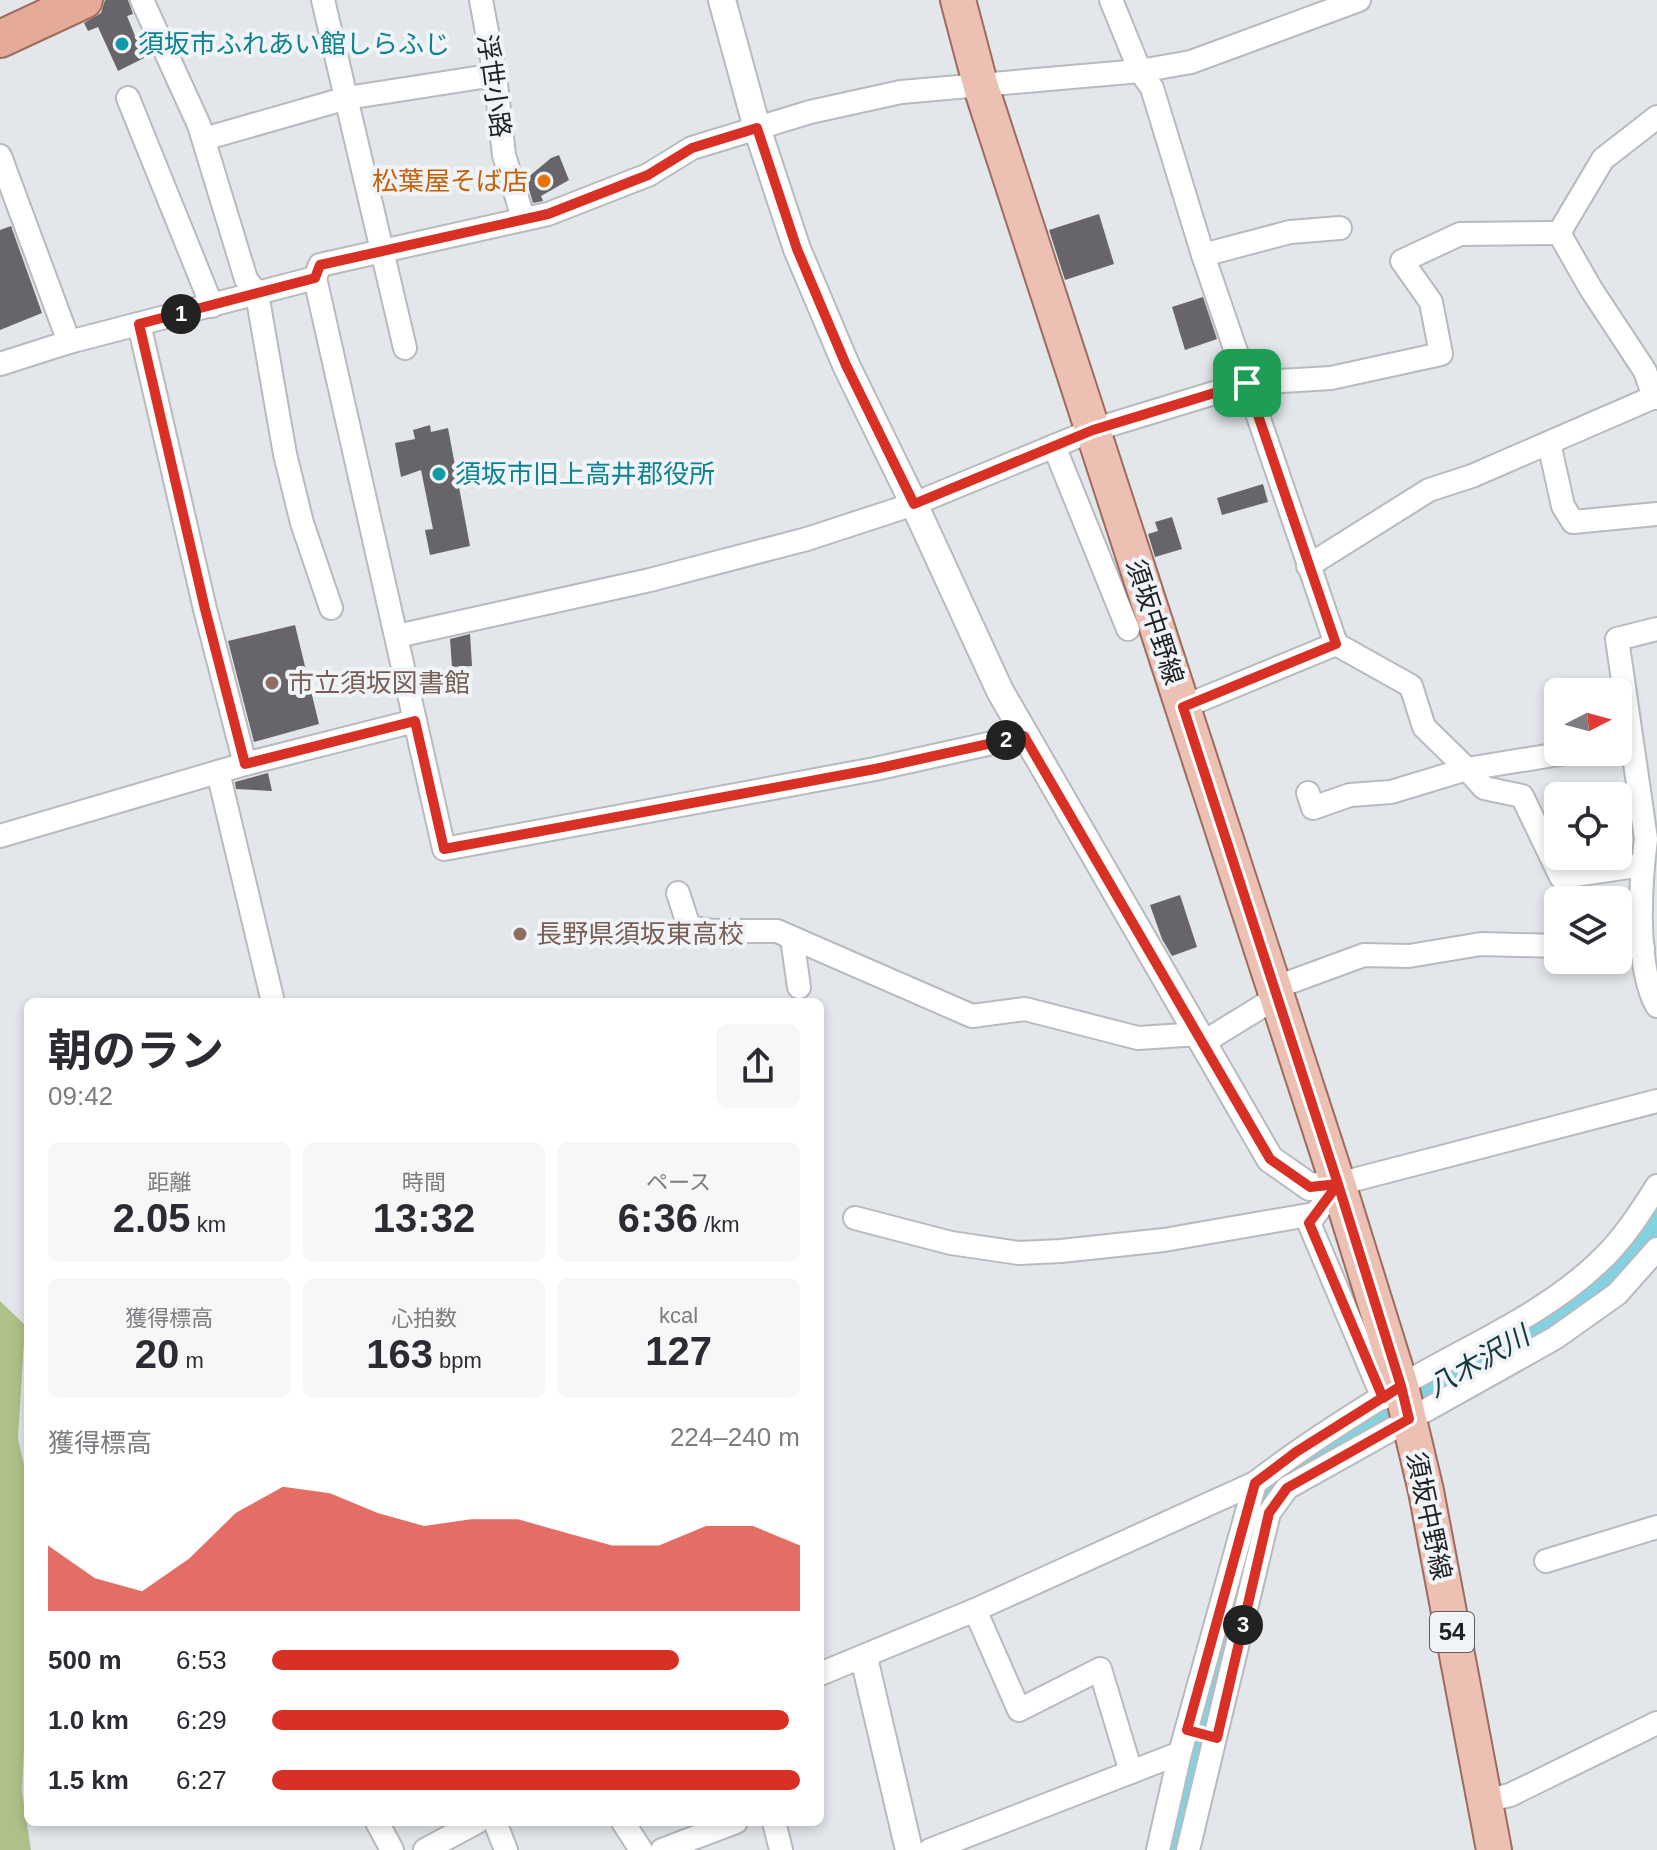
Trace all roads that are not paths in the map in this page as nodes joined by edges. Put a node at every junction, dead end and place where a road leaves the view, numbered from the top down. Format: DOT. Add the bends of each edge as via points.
graph roads {
  1 [pos="142,0"];
  2 [pos="323,0"];
  3 [pos="481,0"];
  4 [pos="722,0"];
  5 [pos="958,0"];
  6 [pos="1111,0"];
  7 [pos="1359,0"];
  8 [pos="63,4"];
  9 [pos="0,39"];
  10 [pos="1140,71"];
  11 [pos="495,75"];
  12 [pos="981,87"];
  13 [pos="128,98"];
  14 [pos="347,98"];
  15 [pos="1657,117"];
  16 [pos="757,128"];
  17 [pos="204,139"];
  18 [pos="0,156"];
  19 [pos="523,218"];
  20 [pos="1340,228"];
  21 [pos="1559,233"];
  22 [pos="381,250"];
  23 [pos="1203,255"];
  24 [pos="315,278"];
  25 [pos="257,294"];
  26 [pos="212,306"];
  27 [pos="139,324"];
  28 [pos="69,342"];
  29 [pos="405,348"];
  30 [pos="0,364"];
  31 [pos="1247,383"];
  32 [pos="1656,398"];
  33 [pos="1093,430"];
  34 [pos="1549,443"];
  35 [pos="1054,446"];
  36 [pos="914,504"];
  37 [pos="1657,514"];
  38 [pos="1308,566"];
  39 [pos="331,608"];
  40 [pos="1128,629"];
  41 [pos="1657,629"];
  42 [pos="397,636"];
  43 [pos="1336,644"];
  44 [pos="1620,678"];
  45 [pos="1183,707"];
  46 [pos="415,721"];
  47 [pos="1024,736"];
  48 [pos="1544,757"];
  49 [pos="245,764"];
  50 [pos="1630,766"];
  51 [pos="1467,769"];
  52 [pos="218,772"];
  53 [pos="1308,793"];
  54 [pos="0,836"];
  55 [pos="1643,865"];
  56 [pos="678,893"];
  57 [pos="792,938"];
  58 [pos="1544,946"];
  59 [pos="1632,948"];
  60 [pos="1643,948"];
  61 [pos="799,987"];
  62 [pos="1276,993"];
  63 [pos="272,998"];
  64 [pos="1657,1006"];
  65 [pos="1202,1038"];
  66 [pos="1657,1101"];
  67 [pos="1338,1184"];
  68 [pos="1657,1186"];
  69 [pos="1314,1214"];
  70 [pos="855,1218"];
  71 [pos="1657,1249"];
  72 [pos="1353,1285"];
  73 [pos="1400,1401"];
  74 [pos="1255,1483"];
  75 [pos="1657,1527"];
  76 [pos="1546,1561"];
  77 [pos="975,1610"];
  78 [pos="864,1658"];
  79 [pos="824,1673"];
  80 [pos="1657,1723"];
  81 [pos="1202,1734"];
  82 [pos="1180,1753"];
  83 [pos="1131,1772"];
  84 [pos="1485,1801"];
  85 [pos="379,1826"];
  86 [pos="470,1826"];
  87 [pos="497,1826"];
  88 [pos="626,1826"];
  89 [pos="725,1826"];
  90 [pos="775,1826"];
  91 [pos="392,1850"];
  92 [pos="425,1850"];
  93 [pos="506,1850"];
  94 [pos="641,1850"];
  95 [pos="662,1850"];
  96 [pos="781,1850"];
  97 [pos="909,1850"];
  98 [pos="930,1850"];
  99 [pos="1158,1850"];
  100 [pos="1188,1850"];
  101 [pos="1494,1850"];
  1 -- 17 [label="street"];
  2 -- 14 [label="street"];
  3 -- 11 [label="street, 浮世小路"];
  4 -- 16 [label="street"];
  5 -- 12 [label="main road, 須坂中野線 / 54"];
  6 -- 10 [label="street"];
  7 -- 10 [label="street" via="1191,62"];
  8 -- 9 [label="highway"];
  10 -- 12 [label="street"];
  10 -- 23 [label="street" via="1152,88"];
  11 -- 14 [label="street"];
  11 -- 19 [label="street, 浮世小路" via="504,155"];
  12 -- 16 [label="street" via="901,92"];
  12 -- 33 [label="main road, 須坂中野線 / 54"];
  13 -- 26 [label="street"];
  14 -- 17 [label="street"];
  14 -- 22 [label="street"];
  15 -- 21 [label="street" via="1603,159"];
  16 -- 19 [label="street" via="692,148 648,175 548,214"];
  16 -- 36 [label="street" via="833,336"];
  17 -- 25 [label="street" via="246,279"];
  18 -- 28 [label="street"];
  19 -- 22 [label="street"];
  20 -- 23 [label="street" via="1290,232"];
  21 -- 31 [label="street" via="1460,234 1402,261 1431,302 1441,354 1331,378"];
  21 -- 32 [label="street" via="1645,371"];
  22 -- 24 [label="street" via="320,265"];
  22 -- 29 [label="street"];
  23 -- 31 [label="street"];
  24 -- 25 [label="street"];
  24 -- 42 [label="street"];
  25 -- 26 [label="street"];
  25 -- 39 [label="street" via="285,454"];
  26 -- 27 [label="street"];
  27 -- 28 [label="street"];
  27 -- 49 [label="street"];
  28 -- 30 [label="street"];
  31 -- 33 [label="street"];
  31 -- 38 [label="street"];
  32 -- 34 [label="street"];
  33 -- 35 [label="street"];
  33 -- 45 [label="main road, 須坂中野線 / 54"];
  34 -- 37 [label="street" via="1563,506 1573,522"];
  34 -- 38 [label="street" via="1429,490"];
  35 -- 36 [label="street"];
  35 -- 40 [label="street"];
  36 -- 42 [label="street" via="807,539 664,576"];
  36 -- 47 [label="street"];
  38 -- 43 [label="street"];
  41 -- 44 [label="street" via="1617,639"];
  42 -- 46 [label="street"];
  43 -- 45 [label="street"];
  43 -- 51 [label="street" via="1411,686 1424,727"];
  45 -- 62 [label="main road, 須坂中野線 / 54"];
  46 -- 47 [label="street" via="444,849"];
  46 -- 49 [label="street"];
  47 -- 65 [label="street"];
  48 -- 51 [label="street"];
  49 -- 52 [label="street"];
  50 -- 55 [label="street" via="1646,839"];
  51 -- 53 [label="street" via="1313,808"];
  51 -- 55 [label="street" via="1484,788 1522,796 1561,877"];
  52 -- 54 [label="street"];
  52 -- 63 [label="street"];
  55 -- 60 [label="street"];
  56 -- 57 [label="street" via="689,927 777,931"];
  57 -- 61 [label="street"];
  57 -- 65 [label="street" via="972,1016 1025,1009 1138,1038"];
  58 -- 62 [label="street" via="1481,944 1409,956 1364,955"];
  59 -- 60 [label="street"];
  60 -- 64 [label="street"];
  62 -- 65 [label="street"];
  62 -- 67 [label="main road, 須坂中野線 / 54"];
  65 -- 67 [label="street" via="1270,1159 1310,1187"];
  66 -- 67 [label="street"];
  67 -- 69 [label="street"];
  67 -- 72 [label="main road, 須坂中野線 / 54"];
  68 -- 73 [label="street" via="1599,1263 1548,1304"];
  69 -- 70 [label="street" via="1164,1240 1019,1253 951,1243"];
  69 -- 72 [label="street" via="1309,1223"];
  71 -- 73 [label="street" via="1617,1294 1555,1338"];
  72 -- 73 [label="main road, 須坂中野線 / 54"];
  73 -- 74 [label="street" via="1296,1452"];
  73 -- 81 [label="street" via="1287,1488 1269,1513"];
  73 -- 84 [label="main road, 須坂中野線 / 54" via="1426,1491"];
  74 -- 77 [label="street"];
  74 -- 81 [label="street"];
  75 -- 76 [label="street"];
  77 -- 78 [label="street"];
  77 -- 83 [label="street" via="1019,1710 1100,1669"];
  78 -- 79 [label="street"];
  78 -- 97 [label="street"];
  80 -- 84 [label="street" via="1510,1795"];
  81 -- 82 [label="street"];
  81 -- 100 [label="street"];
  82 -- 83 [label="street"];
  82 -- 99 [label="street"];
  83 -- 98 [label="street"];
  84 -- 101 [label="main road, 須坂中野線 / 54"];
  85 -- 91 [label="street"];
  86 -- 92 [label="street"];
  87 -- 93 [label="street"];
  88 -- 94 [label="street"];
  89 -- 95 [label="street"];
  90 -- 96 [label="street"];
}
